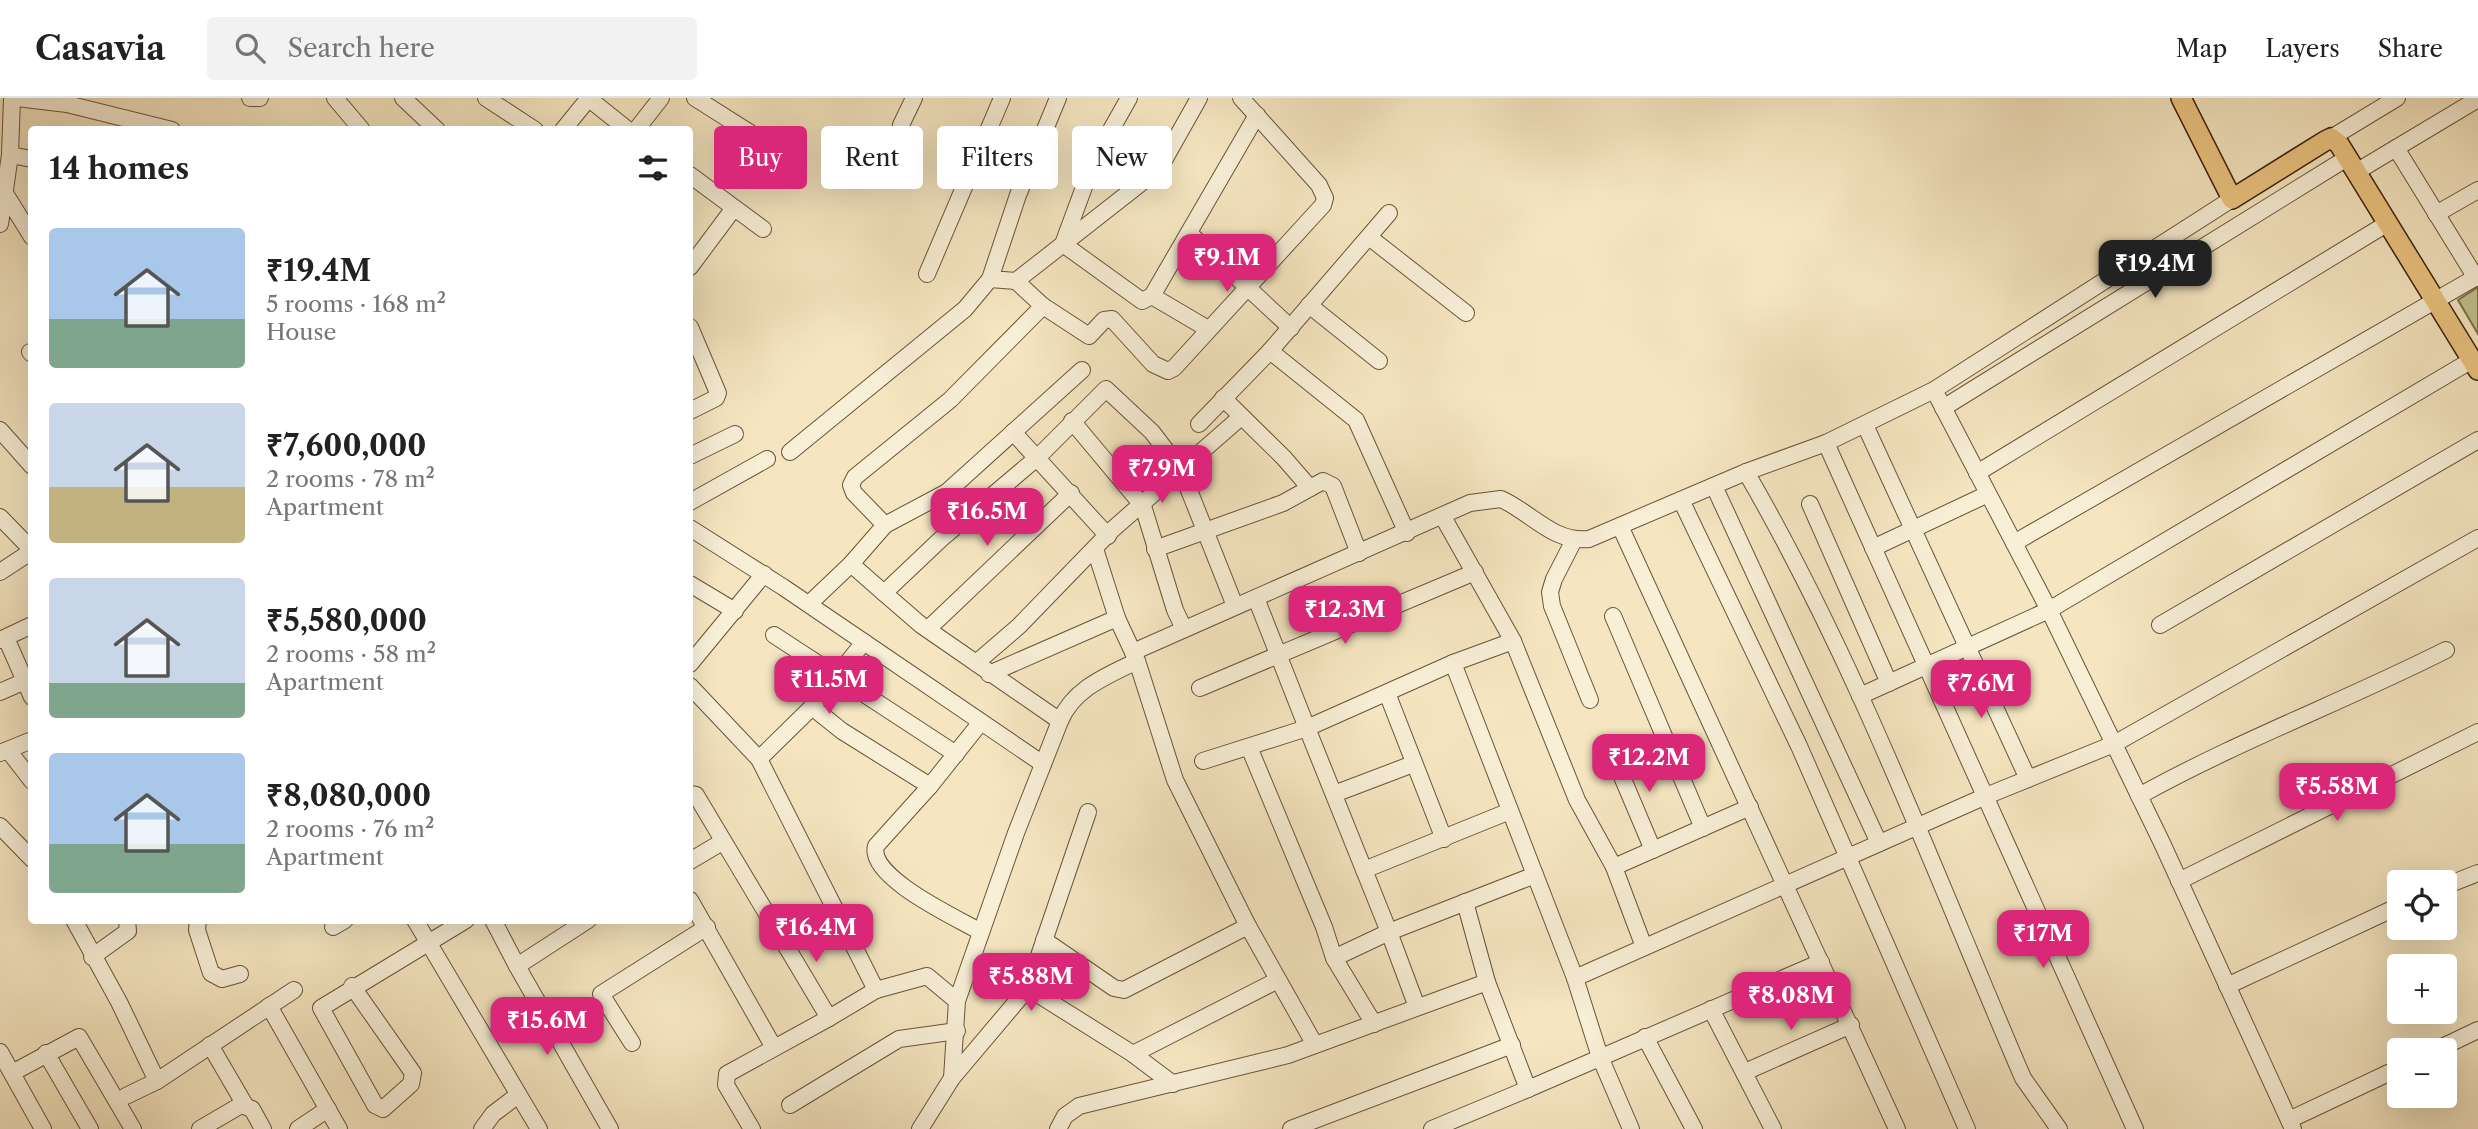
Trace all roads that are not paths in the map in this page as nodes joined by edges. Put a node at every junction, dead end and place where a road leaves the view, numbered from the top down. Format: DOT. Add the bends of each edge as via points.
graph roads {
  1 [pos="15,98"];
  2 [pos="250,98"];
  3 [pos="260,98"];
  4 [pos="335,98"];
  5 [pos="402,98"];
  6 [pos="485,98"];
  7 [pos="588,98"];
  8 [pos="661,98"];
  9 [pos="695,98"];
  10 [pos="914,98"];
  11 [pos="1002,98"];
  12 [pos="1058,98"];
  13 [pos="1129,98"];
  14 [pos="1199,98"];
  15 [pos="1241,98"];
  16 [pos="2180,98"];
  17 [pos="2397,98"];
  18 [pos="2478,99"];
  19 [pos="1256,115"];
  20 [pos="901,125"];
  21 [pos="156,126"];
  22 [pos="359,126"];
  23 [pos="434,126"];
  24 [pos="529,126"];
  25 [pos="566,126"];
  26 [pos="623,126"];
  27 [pos="639,126"];
  28 [pos="739,126"];
  29 [pos="2331,138"];
  30 [pos="2396,148"];
  31 [pos="10,155"];
  32 [pos="28,158"];
  33 [pos="2351,165"];
  34 [pos="693,178"];
  35 [pos="2478,190"];
  36 [pos="6,195"];
  37 [pos="2232,200"];
  38 [pos="734,208"];
  39 [pos="1389,213"];
  40 [pos="2436,214"];
  41 [pos="2388,223"];
  42 [pos="0,224"];
  43 [pos="763,229"];
  44 [pos="28,231"];
  45 [pos="1189,233"];
  46 [pos="1368,237"];
  47 [pos="1063,244"];
  48 [pos="693,259"];
  49 [pos="927,274"];
  50 [pos="2477,277"];
  51 [pos="990,279"];
  52 [pos="1016,281"];
  53 [pos="1248,289"];
  54 [pos="2087,293"];
  55 [pos="1152,296"];
  56 [pos="2438,302"];
  57 [pos="1309,305"];
  58 [pos="1043,306"];
  59 [pos="1466,313"];
  60 [pos="2099,313"];
  61 [pos="1291,328"];
  62 [pos="1208,329"];
  63 [pos="693,334"];
  64 [pos="1270,351"];
  65 [pos="1379,361"];
  66 [pos="2475,365"];
  67 [pos="1082,370"];
  68 [pos="1934,390"];
  69 [pos="1223,398"];
  70 [pos="1943,408"];
  71 [pos="693,410"];
  72 [pos="1241,417"];
  73 [pos="1072,421"];
  74 [pos="1199,424"];
  75 [pos="1866,425"];
  76 [pos="0,430"];
  77 [pos="1013,432"];
  78 [pos="735,434"];
  79 [pos="2478,440"];
  80 [pos="1826,443"];
  81 [pos="790,452"];
  82 [pos="693,455"];
  83 [pos="1038,457"];
  84 [pos="767,459"];
  85 [pos="28,462"];
  86 [pos="1181,470"];
  87 [pos="1746,472"];
  88 [pos="1977,473"];
  89 [pos="1714,486"];
  90 [pos="1310,488"];
  91 [pos="1071,493"];
  92 [pos="1988,494"];
  93 [pos="693,500"];
  94 [pos="1681,500"];
  95 [pos="1810,504"];
  96 [pos="1143,506"];
  97 [pos="0,517"];
  98 [pos="1443,517"];
  99 [pos="885,525"];
  100 [pos="1620,526"];
  101 [pos="693,530"];
  102 [pos="1914,530"];
  103 [pos="1206,531"];
  104 [pos="1407,533"];
  105 [pos="1108,536"];
  106 [pos="2478,538"];
  107 [pos="1574,540"];
  108 [pos="2014,543"];
  109 [pos="28,546"];
  110 [pos="1873,548"];
  111 [pos="1155,549"];
  112 [pos="1095,550"];
  113 [pos="1359,552"];
  114 [pos="28,553"];
  115 [pos="851,564"];
  116 [pos="0,572"];
  117 [pos="1475,572"];
  118 [pos="764,574"];
  119 [pos="693,586"];
  120 [pos="884,593"];
  121 [pos="1256,598"];
  122 [pos="809,604"];
  123 [pos="1235,606"];
  124 [pos="2049,610"];
  125 [pos="735,611"];
  126 [pos="1613,616"];
  127 [pos="1117,618"];
  128 [pos="2160,625"];
  129 [pos="28,627"];
  130 [pos="928,629"];
  131 [pos="1184,629"];
  132 [pos="774,635"];
  133 [pos="3,639"];
  134 [pos="1513,640"];
  135 [pos="864,642"];
  136 [pos="1968,645"];
  137 [pos="2446,650"];
  138 [pos="1279,654"];
  139 [pos="1135,656"];
  140 [pos="693,660"];
  141 [pos="1453,663"];
  142 [pos="1927,666"];
  143 [pos="982,668"];
  144 [pos="836,677"];
  145 [pos="25,681"];
  146 [pos="1889,683"];
  147 [pos="28,688"];
  148 [pos="1200,688"];
  149 [pos="693,690"];
  150 [pos="0,692"];
  151 [pos="1387,692"];
  152 [pos="1860,696"];
  153 [pos="1590,700"];
  154 [pos="813,707"];
  155 [pos="1060,721"];
  156 [pos="981,722"];
  157 [pos="1307,728"];
  158 [pos="2478,732"];
  159 [pos="28,742"];
  160 [pos="2114,744"];
  161 [pos="1249,747"];
  162 [pos="4,752"];
  163 [pos="1612,753"];
  164 [pos="956,754"];
  165 [pos="759,760"];
  166 [pos="1203,761"];
  167 [pos="1043,764"];
  168 [pos="1413,764"];
  169 [pos="28,777"];
  170 [pos="2028,779"];
  171 [pos="930,786"];
  172 [pos="693,794"];
  173 [pos="1334,794"];
  174 [pos="1986,796"];
  175 [pos="2139,796"];
  176 [pos="1750,807"];
  177 [pos="1510,811"];
  178 [pos="1088,813"];
  179 [pos="0,826"];
  180 [pos="1917,827"];
  181 [pos="1703,828"];
  182 [pos="1444,839"];
  183 [pos="722,842"];
  184 [pos="1879,843"];
  185 [pos="1653,850"];
  186 [pos="28,855"];
  187 [pos="1848,856"];
  188 [pos="693,859"];
  189 [pos="1614,867"];
  190 [pos="1364,870"];
  191 [pos="2478,873"];
  192 [pos="1535,875"];
  193 [pos="2179,881"];
  194 [pos="2457,881"];
  195 [pos="1787,885"];
  196 [pos="1465,902"];
  197 [pos="693,905"];
  198 [pos="2387,912"];
  199 [pos="76,924"];
  200 [pos="127,924"];
  201 [pos="198,924"];
  202 [pos="417,924"];
  203 [pos="460,924"];
  204 [pos="495,924"];
  205 [pos="581,924"];
  206 [pos="1248,926"];
  207 [pos="707,927"];
  208 [pos="981,932"];
  209 [pos="1389,932"];
  210 [pos="1044,940"];
  211 [pos="427,943"];
  212 [pos="1644,947"];
  213 [pos="92,957"];
  214 [pos="1334,958"];
  215 [pos="1821,962"];
  216 [pos="517,966"];
  217 [pos="240,974"];
  218 [pos="1575,978"];
  219 [pos="1278,981"];
  220 [pos="1488,982"];
  221 [pos="352,986"];
  222 [pos="2227,986"];
  223 [pos="1028,988"];
  224 [pos="294,990"];
  225 [pos="876,990"];
  226 [pos="957,1001"];
  227 [pos="269,1006"];
  228 [pos="1417,1007"];
  229 [pos="1711,1009"];
  230 [pos="829,1018"];
  231 [pos="1374,1024"];
  232 [pos="1851,1025"];
  233 [pos="2478,1030"];
  234 [pos="957,1031"];
  235 [pos="1646,1037"];
  236 [pos="2457,1040"];
  237 [pos="632,1043"];
  238 [pos="210,1045"];
  239 [pos="1315,1045"];
  240 [pos="1511,1045"];
  241 [pos="773,1046"];
  242 [pos="0,1052"];
  243 [pos="46,1053"];
  244 [pos="1133,1054"];
  245 [pos="1600,1058"];
  246 [pos="1745,1072"];
  247 [pos="12,1073"];
  248 [pos="2387,1074"];
  249 [pos="952,1078"];
  250 [pos="157,1081"];
  251 [pos="1173,1084"];
  252 [pos="1528,1089"];
  253 [pos="518,1095"];
  254 [pos="126,1096"];
  255 [pos="245,1105"];
  256 [pos="790,1105"];
  257 [pos="328,1109"];
  258 [pos="1324,1123"];
  259 [pos="2291,1124"];
  260 [pos="1627,1128"];
  261 [pos="43,1129"];
  262 [pos="90,1129"];
  263 [pos="133,1129"];
  264 [pos="200,1129"];
  265 [pos="263,1129"];
  266 [pos="298,1129"];
  267 [pos="339,1129"];
  268 [pos="482,1129"];
  269 [pos="539,1129"];
  270 [pos="610,1129"];
  271 [pos="752,1129"];
  272 [pos="920,1129"];
  273 [pos="1058,1129"];
  274 [pos="1291,1129"];
  275 [pos="1432,1129"];
  276 [pos="1694,1129"];
  277 [pos="1773,1129"];
  278 [pos="1896,1129"];
  279 [pos="1967,1129"];
  280 [pos="2059,1129"];
  281 [pos="2135,1129"];
  1 -- 21 [label="street" via="67,104"];
  1 -- 31 [label="street"];
  2 -- 3 [label="street"];
  4 -- 22 [label="street"];
  5 -- 23 [label="street"];
  6 -- 24 [label="street"];
  7 -- 25 [label="street"];
  7 -- 26 [label="street"];
  8 -- 27 [label="street"];
  9 -- 28 [label="street"];
  10 -- 20 [label="street"];
  11 -- 49 [label="street"];
  12 -- 51 [label="street"];
  13 -- 47 [label="street" via="1094,160"];
  14 -- 47 [label="street" via="1159,169"];
  15 -- 19 [label="street"];
  16 -- 37 [label="main road"];
  17 -- 29 [label="street"];
  18 -- 30 [label="street"];
  19 -- 45 [label="street"];
  19 -- 53 [label="street" via="1319,185 1325,198"];
  29 -- 33 [label="main road"];
  29 -- 37 [label="main road"];
  30 -- 33 [label="street"];
  30 -- 40 [label="street"];
  31 -- 32 [label="street"];
  31 -- 36 [label="street"];
  33 -- 41 [label="main road"];
  33 -- 60 [label="street"];
  34 -- 38 [label="street"];
  35 -- 40 [label="street"];
  36 -- 42 [label="street"];
  36 -- 44 [label="street"];
  37 -- 54 [label="street"];
  38 -- 43 [label="street"];
  38 -- 48 [label="street"];
  39 -- 46 [label="street"];
  40 -- 50 [label="street"];
  41 -- 56 [label="main road"];
  41 -- 88 [label="street"];
  45 -- 53 [label="street"];
  45 -- 55 [label="street"];
  46 -- 57 [label="street"];
  46 -- 59 [label="street"];
  47 -- 52 [label="street"];
  47 -- 55 [label="street" via="1142,301"];
  50 -- 56 [label="street"];
  51 -- 52 [label="street"];
  51 -- 81 [label="street" via="965,309"];
  52 -- 58 [label="street"];
  53 -- 61 [label="street"];
  53 -- 62 [label="street"];
  54 -- 60 [label="street"];
  54 -- 68 [label="street"];
  55 -- 62 [label="street"];
  56 -- 66 [label="main road"];
  56 -- 108 [label="street"];
  57 -- 61 [label="street"];
  57 -- 65 [label="street"];
  58 -- 62 [label="street" via="1089,336 1104,320 1112,319 1153,364 1168,371"];
  58 -- 99 [label="street" via="950,400 855,477 851,485 854,494"];
  60 -- 70 [label="street"];
  61 -- 64 [label="street"];
  63 -- 71 [label="street" via="718,393"];
  64 -- 69 [label="street"];
  64 -- 104 [label="street" via="1356,420"];
  66 -- 124 [label="street"];
  67 -- 77 [label="street"];
  68 -- 70 [label="street"];
  68 -- 75 [label="street"];
  69 -- 72 [label="street"];
  69 -- 74 [label="street"];
  70 -- 88 [label="street"];
  72 -- 86 [label="street"];
  72 -- 90 [label="street"];
  73 -- 83 [label="street"];
  73 -- 86 [label="street" via="1107,389 1152,432"];
  73 -- 96 [label="street"];
  75 -- 80 [label="street"];
  75 -- 102 [label="street"];
  76 -- 85 [label="street"];
  77 -- 83 [label="street"];
  77 -- 99 [label="street" via="947,492"];
  78 -- 82 [label="street"];
  79 -- 128 [label="street"];
  80 -- 87 [label="street"];
  80 -- 110 [label="street"];
  83 -- 91 [label="street"];
  83 -- 120 [label="street"];
  84 -- 93 [label="street"];
  86 -- 96 [label="street"];
  86 -- 103 [label="street"];
  87 -- 89 [label="street"];
  87 -- 152 [label="street" via="1787,543"];
  88 -- 92 [label="street"];
  89 -- 94 [label="street"];
  89 -- 184 [label="street"];
  90 -- 103 [label="street" via="1283,503"];
  90 -- 113 [label="street" via="1323,481 1333,486"];
  91 -- 105 [label="street"];
  91 -- 130 [label="street"];
  92 -- 102 [label="street"];
  92 -- 108 [label="street"];
  94 -- 100 [label="street"];
  94 -- 187 [label="street"];
  95 -- 146 [label="street"];
  96 -- 105 [label="street"];
  96 -- 111 [label="street"];
  97 -- 109 [label="street"];
  98 -- 104 [label="street"];
  98 -- 107 [label="street" via="1470,503 1501,499 1555,534"];
  98 -- 117 [label="street"];
  99 -- 115 [label="street"];
  100 -- 107 [label="street"];
  100 -- 176 [label="street"];
  101 -- 118 [label="street"];
  102 -- 110 [label="street"];
  102 -- 136 [label="street"];
  103 -- 111 [label="street"];
  103 -- 123 [label="street"];
  104 -- 113 [label="street"];
  105 -- 112 [label="street"];
  106 -- 160 [label="street"];
  107 -- 153 [label="street" via="1550,592"];
  108 -- 124 [label="street"];
  110 -- 142 [label="street"];
  111 -- 131 [label="street"];
  112 -- 127 [label="street"];
  112 -- 143 [label="street"];
  113 -- 121 [label="street"];
  114 -- 116 [label="street"];
  115 -- 120 [label="street"];
  115 -- 122 [label="street"];
  117 -- 134 [label="street"];
  117 -- 138 [label="street"];
  118 -- 122 [label="street"];
  118 -- 125 [label="street"];
  119 -- 125 [label="street"];
  120 -- 130 [label="street"];
  121 -- 123 [label="street"];
  121 -- 138 [label="street"];
  122 -- 135 [label="street"];
  123 -- 131 [label="street"];
  124 -- 136 [label="street"];
  124 -- 160 [label="street"];
  125 -- 140 [label="street"];
  126 -- 181 [label="street"];
  127 -- 139 [label="street"];
  127 -- 143 [label="street"];
  129 -- 133 [label="street"];
  130 -- 143 [label="street"];
  131 -- 139 [label="street"];
  132 -- 144 [label="street"];
  133 -- 145 [label="street"];
  134 -- 141 [label="street"];
  134 -- 189 [label="street" via="1577,800"];
  135 -- 144 [label="street"];
  135 -- 156 [label="street"];
  136 -- 142 [label="street"];
  136 -- 170 [label="street"];
  137 -- 175 [label="street" via="2360,694 2189,768"];
  138 -- 148 [label="street"];
  138 -- 157 [label="street"];
  139 -- 155 [label="street" via="1084,688"];
  139 -- 206 [label="street" via="1175,780"];
  141 -- 151 [label="street"];
  141 -- 177 [label="street"];
  142 -- 146 [label="street"];
  142 -- 174 [label="street"];
  143 -- 155 [label="street"];
  144 -- 154 [label="street"];
  144 -- 164 [label="street"];
  145 -- 147 [label="street"];
  145 -- 150 [label="street"];
  146 -- 152 [label="street"];
  149 -- 165 [label="street"];
  151 -- 157 [label="street"];
  151 -- 168 [label="street"];
  152 -- 180 [label="street"];
  154 -- 165 [label="street"];
  154 -- 171 [label="street" via="842,731"];
  155 -- 167 [label="street"];
  156 -- 164 [label="street"];
  156 -- 167 [label="street"];
  157 -- 161 [label="street"];
  157 -- 173 [label="street"];
  158 -- 193 [label="street"];
  159 -- 162 [label="street"];
  160 -- 170 [label="street"];
  160 -- 175 [label="street"];
  161 -- 166 [label="street"];
  161 -- 214 [label="street"];
  162 -- 169 [label="street"];
  163 -- 185 [label="street"];
  164 -- 171 [label="street"];
  165 -- 225 [label="street"];
  167 -- 208 [label="street"];
  168 -- 173 [label="street"];
  168 -- 182 [label="street"];
  170 -- 174 [label="street"];
  171 -- 208 [label="street" via="876,846 875,858 889,877"];
  172 -- 183 [label="street"];
  173 -- 190 [label="street"];
  174 -- 180 [label="street"];
  174 -- 281 [label="street"];
  175 -- 193 [label="street"];
  176 -- 181 [label="street"];
  176 -- 195 [label="street"];
  177 -- 182 [label="street"];
  177 -- 192 [label="street"];
  178 -- 210 [label="street"];
  179 -- 186 [label="street"];
  180 -- 184 [label="street"];
  180 -- 280 [label="street" via="2023,1078"];
  181 -- 185 [label="street"];
  182 -- 190 [label="street"];
  183 -- 188 [label="street"];
  183 -- 230 [label="street"];
  184 -- 187 [label="street"];
  185 -- 189 [label="street"];
  187 -- 195 [label="street"];
  187 -- 279 [label="street"];
  189 -- 212 [label="street"];
  190 -- 209 [label="street"];
  191 -- 194 [label="street"];
  192 -- 196 [label="street"];
  192 -- 218 [label="street"];
  193 -- 222 [label="street"];
  195 -- 212 [label="street"];
  195 -- 215 [label="street"];
  196 -- 209 [label="street"];
  196 -- 220 [label="street"];
  197 -- 207 [label="street"];
  198 -- 222 [label="street"];
  199 -- 213 [label="street"];
  200 -- 213 [label="street" via="128,931"];
  201 -- 217 [label="street" via="211,973 222,979"];
  202 -- 211 [label="street"];
  203 -- 211 [label="street"];
  204 -- 216 [label="street"];
  205 -- 216 [label="street"];
  206 -- 210 [label="street" via="1124,990 1114,988"];
  206 -- 219 [label="street"];
  207 -- 237 [label="street" via="601,994"];
  207 -- 241 [label="street"];
  208 -- 226 [label="street"];
  209 -- 214 [label="street"];
  209 -- 228 [label="street"];
  210 -- 223 [label="street"];
  211 -- 221 [label="street"];
  211 -- 253 [label="street"];
  212 -- 218 [label="street"];
  213 -- 250 [label="street"];
  214 -- 231 [label="street"];
  215 -- 229 [label="street"];
  215 -- 232 [label="street"];
  216 -- 270 [label="street"];
  218 -- 245 [label="street"];
  219 -- 239 [label="street"];
  219 -- 244 [label="street"];
  220 -- 228 [label="street"];
  220 -- 240 [label="street"];
  221 -- 221 [label="street" via="323,1004 321,1010 375,1105 383,1109 411,1084 414,1073"];
  222 -- 259 [label="street"];
  223 -- 244 [label="street"];
  223 -- 249 [label="street"];
  224 -- 227 [label="street"];
  225 -- 226 [label="street" via="927,976"];
  225 -- 230 [label="street"];
  226 -- 234 [label="street"];
  227 -- 238 [label="street"];
  227 -- 257 [label="street"];
  228 -- 231 [label="street"];
  229 -- 235 [label="street"];
  229 -- 246 [label="street"];
  230 -- 241 [label="street"];
  231 -- 239 [label="street"];
  232 -- 246 [label="street"];
  232 -- 278 [label="street"];
  233 -- 236 [label="street"];
  234 -- 249 [label="street"];
  234 -- 256 [label="street" via="899,1039"];
  235 -- 245 [label="street"];
  235 -- 276 [label="street"];
  238 -- 250 [label="street"];
  238 -- 255 [label="street"];
  239 -- 251 [label="street"];
  240 -- 252 [label="street"];
  240 -- 258 [label="street"];
  241 -- 271 [label="street" via="725,1077"];
  242 -- 247 [label="street"];
  243 -- 247 [label="street"];
  243 -- 262 [label="street"];
  243 -- 263 [label="street" via="79,1037"];
  244 -- 251 [label="street"];
  245 -- 252 [label="street"];
  245 -- 260 [label="street"];
  246 -- 277 [label="street"];
  247 -- 261 [label="street"];
  248 -- 259 [label="street"];
  249 -- 272 [label="street"];
  250 -- 254 [label="street"];
  251 -- 273 [label="street" via="1079,1106 1065,1116"];
  252 -- 275 [label="street"];
  253 -- 268 [label="street"];
  253 -- 269 [label="street"];
  255 -- 264 [label="street"];
  255 -- 265 [label="street"];
  257 -- 266 [label="street"];
  257 -- 267 [label="street"];
  258 -- 274 [label="street"];
}
